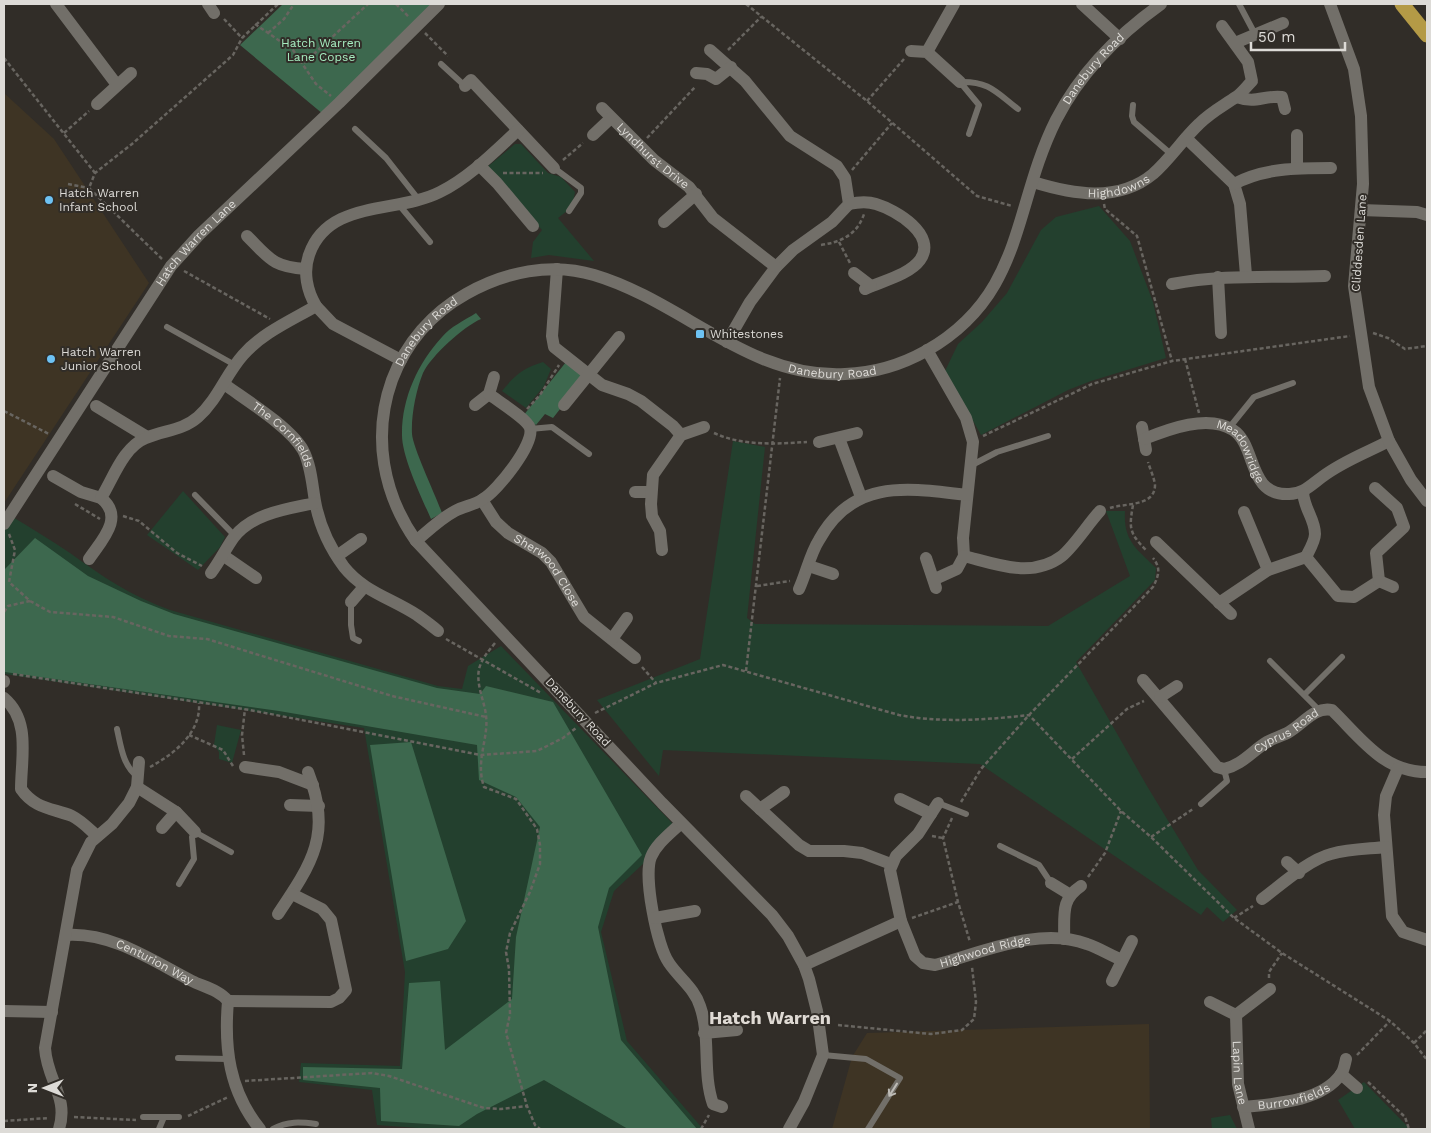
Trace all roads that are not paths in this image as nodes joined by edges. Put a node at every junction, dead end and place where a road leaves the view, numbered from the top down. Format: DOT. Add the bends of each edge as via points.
graph roads {
  1 [pos="440,4"];
  2 [pos="954,4"];
  3 [pos="1082,4"];
  4 [pos="1161,4"];
  5 [pos="1238,4"];
  6 [pos="1330,4"];
  7 [pos="1402,4"];
  8 [pos="62,6"];
  9 [pos="1283,22"];
  10 [pos="1222,26"];
  11 [pos="1427,35"];
  12 [pos="1256,36"];
  13 [pos="1120,39"];
  14 [pos="1234,43"];
  15 [pos="710,50"];
  16 [pos="911,51"];
  17 [pos="928,52"];
  18 [pos="441,64"];
  19 [pos="731,67"];
  20 [pos="131,73"];
  21 [pos="696,73"];
  22 [pos="960,82"];
  23 [pos="117,85"];
  24 [pos="464,86"];
  25 [pos="1237,96"];
  26 [pos="97,104"];
  27 [pos="1133,105"];
  28 [pos="602,108"];
  29 [pos="1018,109"];
  30 [pos="1285,109"];
  31 [pos="611,118"];
  32 [pos="355,128"];
  33 [pos="518,130"];
  34 [pos="969,134"];
  35 [pos="593,135"];
  36 [pos="1297,135"];
  37 [pos="1186,138"];
  38 [pos="1171,154"];
  39 [pos="478,165"];
  40 [pos="554,168"];
  41 [pos="1297,168"];
  42 [pos="1331,168"];
  43 [pos="1033,182"];
  44 [pos="1234,184"];
  45 [pos="696,194"];
  46 [pos="419,200"];
  47 [pos="849,204"];
  48 [pos="400,206"];
  49 [pos="1361,210"];
  50 [pos="569,211"];
  51 [pos="1427,214"];
  52 [pos="664,222"];
  53 [pos="533,226"];
  54 [pos="247,236"];
  55 [pos="430,242"];
  56 [pos="776,266"];
  57 [pos="557,269"];
  58 [pos="306,270"];
  59 [pos="854,273"];
  60 [pos="1246,275"];
  61 [pos="1325,276"];
  62 [pos="1218,277"];
  63 [pos="1172,284"];
  64 [pos="316,306"];
  65 [pos="167,327"];
  66 [pos="1221,332"];
  67 [pos="619,337"];
  68 [pos="727,342"];
  69 [pos="928,350"];
  70 [pos="401,360"];
  71 [pos="235,366"];
  72 [pos="589,375"];
  73 [pos="494,377"];
  74 [pos="1293,383"];
  75 [pos="224,384"];
  76 [pos="489,394"];
  77 [pos="475,405"];
  78 [pos="564,405"];
  79 [pos="96,406"];
  80 [pos="704,427"];
  81 [pos="1229,428"];
  82 [pos="530,429"];
  83 [pos="857,433"];
  84 [pos="681,435"];
  85 [pos="1048,436"];
  86 [pos="147,437"];
  87 [pos="839,438"];
  88 [pos="1144,439"];
  89 [pos="1389,441"];
  90 [pos="819,442"];
  91 [pos="589,454"];
  92 [pos="970,465"];
  93 [pos="53,476"];
  94 [pos="1375,488"];
  95 [pos="635,492"];
  96 [pos="650,492"];
  97 [pos="1303,492"];
  98 [pos="194,495"];
  99 [pos="967,495"];
  100 [pos="861,497"];
  101 [pos="101,498"];
  102 [pos="482,500"];
  103 [pos="1427,501"];
  104 [pos="315,503"];
  105 [pos="1100,511"];
  106 [pos="1244,512"];
  107 [pos="4,524"];
  108 [pos="235,536"];
  109 [pos="361,539"];
  110 [pos="416,541"];
  111 [pos="1156,542"];
  112 [pos="662,550"];
  113 [pos="224,556"];
  114 [pos="337,556"];
  115 [pos="964,556"];
  116 [pos="1306,557"];
  117 [pos="89,558"];
  118 [pos="926,558"];
  119 [pos="809,566"];
  120 [pos="1268,570"];
  121 [pos="211,573"];
  122 [pos="834,574"];
  123 [pos="256,578"];
  124 [pos="1380,581"];
  125 [pos="801,586"];
  126 [pos="364,587"];
  127 [pos="1393,587"];
  128 [pos="351,602"];
  129 [pos="1219,603"];
  130 [pos="1231,614"];
  131 [pos="627,618"];
  132 [pos="438,631"];
  133 [pos="612,639"];
  134 [pos="359,641"];
  135 [pos="1342,657"];
  136 [pos="635,658"];
  137 [pos="1270,661"];
  138 [pos="1143,680"];
  139 [pos="1177,686"];
  140 [pos="1304,694"];
  141 [pos="1158,696"];
  142 [pos="4,698"];
  143 [pos="1319,710"];
  144 [pos="117,729"];
  145 [pos="245,767"];
  146 [pos="1398,768"];
  147 [pos="1224,769"];
  148 [pos="308,772"];
  149 [pos="1427,772"];
  150 [pos="139,775"];
  151 [pos="313,785"];
  152 [pos="784,792"];
  153 [pos="746,796"];
  154 [pos="900,799"];
  155 [pos="938,803"];
  156 [pos="1201,804"];
  157 [pos="290,805"];
  158 [pos="319,806"];
  159 [pos="760,809"];
  160 [pos="176,812"];
  161 [pos="931,814"];
  162 [pos="966,814"];
  163 [pos="681,822"];
  164 [pos="162,828"];
  165 [pos="194,832"];
  166 [pos="97,836"];
  167 [pos="1000,846"];
  168 [pos="1386,847"];
  169 [pos="231,852"];
  170 [pos="1286,862"];
  171 [pos="891,864"];
  172 [pos="1298,873"];
  173 [pos="1051,883"];
  174 [pos="179,884"];
  175 [pos="1081,886"];
  176 [pos="292,894"];
  177 [pos="1069,894"];
  178 [pos="1262,899"];
  179 [pos="696,911"];
  180 [pos="278,914"];
  181 [pos="655,918"];
  182 [pos="901,921"];
  183 [pos="66,935"];
  184 [pos="1064,939"];
  185 [pos="1427,940"];
  186 [pos="1132,941"];
  187 [pos="1122,960"];
  188 [pos="804,965"];
  189 [pos="1112,981"];
  190 [pos="1270,989"];
  191 [pos="228,1001"];
  192 [pos="1210,1002"];
  193 [pos="4,1012"];
  194 [pos="52,1012"];
  195 [pos="1236,1016"];
  196 [pos="737,1030"];
  197 [pos="704,1032"];
  198 [pos="823,1055"];
  199 [pos="178,1058"];
  200 [pos="228,1059"];
  201 [pos="1346,1059"];
  202 [pos="718,1105"];
  203 [pos="1243,1107"];
  204 [pos="179,1117"];
  205 [pos="142,1118"];
  206 [pos="163,1119"];
  207 [pos="316,1124"];
  208 [pos="59,1129"];
  209 [pos="160,1129"];
  210 [pos="260,1129"];
  211 [pos="273,1129"];
  212 [pos="789,1129"];
  213 [pos="868,1129"];
  214 [pos="1249,1129"];
  1 -- 107 [label="street, Hatch Warren Lane" via="198,235 172,266"];
  2 -- 17 [label="street"];
  3 -- 13 [label="street"];
  4 -- 13 [label="street, Danebury Road"];
  5 -- 12 [label="lane"];
  6 -- 49 [label="street, Cliddesden Lane" via="1349,49 1359,94 1364,161"];
  7 -- 11 [label="highway"];
  8 -- 23 [label="street"];
  9 -- 12 [label="street"];
  10 -- 14 [label="street, Highdowns"];
  12 -- 14 [label="street"];
  13 -- 43 [label="street, Danebury Road" via="1090,70 1062,109"];
  14 -- 25 [label="street, Highdowns" via="1248,62 1252,81"];
  15 -- 19 [label="street"];
  16 -- 17 [label="street"];
  17 -- 22 [label="street"];
  18 -- 24 [label="lane"];
  19 -- 21 [label="street" via="716,78"];
  19 -- 47 [label="street" via="790,136 831,161 845,178"];
  20 -- 23 [label="street"];
  22 -- 29 [label="lane" via="977,82 990,88"];
  22 -- 34 [label="lane" via="979,105"];
  23 -- 26 [label="street"];
  24 -- 33 [label="street" via="471,80"];
  25 -- 30 [label="street" via="1249,101 1282,97"];
  25 -- 37 [label="street, Highdowns" via="1221,105"];
  27 -- 38 [label="lane" via="1134,122"];
  28 -- 31 [label="street, Lyndhurst Drive"];
  31 -- 35 [label="street, Lyndhurst Drive"];
  31 -- 45 [label="street, Lyndhurst Drive"];
  32 -- 46 [label="lane" via="386,158"];
  33 -- 39 [label="street"];
  33 -- 40 [label="street"];
  36 -- 41 [label="street"];
  37 -- 38 [label="street, Highdowns"];
  37 -- 44 [label="street"];
  38 -- 43 [label="street, Highdowns" via="1153,174 1115,193 1061,189"];
  39 -- 46 [label="street" via="452,185"];
  39 -- 53 [label="street"];
  40 -- 50 [label="lane" via="581,188"];
  41 -- 42 [label="street"];
  41 -- 44 [label="street" via="1250,176"];
  43 -- 69 [label="street, Danebury Road" via="1015,242 993,289 965,323"];
  44 -- 60 [label="street" via="1240,204"];
  45 -- 52 [label="street, Lyndhurst Drive"];
  45 -- 56 [label="street, Lyndhurst Drive" via="713,218"];
  46 -- 48 [label="street"];
  47 -- 56 [label="street" via="832,222"];
  47 -- 59 [label="street" via="868,202 886,208 906,220 922,238 923,254 916,264 868,287"];
  48 -- 55 [label="lane"];
  48 -- 58 [label="street" via="354,214 333,223 312,246"];
  49 -- 51 [label="street"];
  49 -- 89 [label="street, Cliddesden Lane" via="1354,271 1355,303 1371,396"];
  54 -- 58 [label="street" via="272,261 284,268"];
  56 -- 68 [label="street"];
  57 -- 68 [label="street, Danebury Road" via="594,275 624,286"];
  57 -- 70 [label="street, Danebury Road" via="517,274 466,294 426,325"];
  57 -- 72 [label="street" via="552,341 554,347"];
  58 -- 64 [label="street" via="309,291"];
  60 -- 61 [label="street"];
  60 -- 62 [label="street"];
  62 -- 63 [label="street"];
  62 -- 66 [label="street"];
  64 -- 70 [label="street" via="333,324"];
  64 -- 71 [label="street" via="252,346"];
  65 -- 71 [label="lane"];
  67 -- 72 [label="street"];
  68 -- 69 [label="street, Danebury Road" via="775,365 819,374 854,374 885,369"];
  69 -- 92 [label="street" via="966,418 973,442"];
  70 -- 110 [label="street, Danebury Road" via="385,408 383,458 392,500"];
  71 -- 75 [label="street"];
  72 -- 78 [label="street"];
  72 -- 84 [label="street" via="602,385 641,401"];
  73 -- 76 [label="street"];
  74 -- 81 [label="lane" via="1254,397"];
  75 -- 86 [label="street" via="211,404 194,420 178,429"];
  75 -- 104 [label="street, The Cornfields" via="298,442 308,464"];
  76 -- 77 [label="street"];
  76 -- 82 [label="street"];
  79 -- 86 [label="street"];
  80 -- 84 [label="street"];
  81 -- 88 [label="street, Meadowridge" via="1202,424"];
  81 -- 97 [label="street, Meadowridge" via="1243,441 1255,474 1267,487 1281,494"];
  82 -- 91 [label="lane" via="552,428"];
  82 -- 102 [label="street" via="529,442 520,457"];
  83 -- 87 [label="street"];
  84 -- 96 [label="street" via="657,469"];
  85 -- 92 [label="lane" via="997,452"];
  86 -- 101 [label="street" via="127,453"];
  87 -- 90 [label="street"];
  87 -- 100 [label="street"];
  89 -- 97 [label="street" via="1344,462"];
  89 -- 103 [label="street, Cliddesden Lane"];
  92 -- 99 [label="street"];
  93 -- 101 [label="street" via="81,492"];
  94 -- 124 [label="street" via="1397,508 1404,527 1376,553"];
  95 -- 96 [label="street"];
  96 -- 112 [label="street" via="652,516 660,531"];
  97 -- 116 [label="street" via="1303,504 1313,522 1315,536"];
  98 -- 108 [label="lane"];
  99 -- 100 [label="street" via="920,489 892,490"];
  99 -- 115 [label="street"];
  100 -- 119 [label="street" via="835,516 818,540"];
  101 -- 117 [label="street" via="112,512 111,526"];
  102 -- 110 [label="street" via="454,511"];
  102 -- 133 [label="street, Sherwood Close" via="502,528 551,562 584,617"];
  104 -- 108 [label="street" via="259,518"];
  104 -- 114 [label="street, The Cornfields"];
  105 -- 115 [label="street" via="1088,532 1048,563 1025,569 1011,568"];
  106 -- 120 [label="street"];
  108 -- 113 [label="street"];
  109 -- 114 [label="street"];
  110 -- 163 [label="street, Danebury Road"];
  111 -- 129 [label="street"];
  113 -- 121 [label="street"];
  113 -- 123 [label="street"];
  114 -- 126 [label="street, The Cornfields"];
  115 -- 118 [label="street" via="957,569 935,584"];
  116 -- 120 [label="street"];
  116 -- 124 [label="street" via="1338,596 1354,597"];
  119 -- 122 [label="street"];
  119 -- 125 [label="street"];
  120 -- 129 [label="street"];
  124 -- 127 [label="street"];
  126 -- 128 [label="street"];
  126 -- 132 [label="street, The Cornfields" via="416,615"];
  128 -- 134 [label="lane" via="353,638"];
  129 -- 130 [label="street"];
  131 -- 133 [label="street"];
  133 -- 136 [label="street, Sherwood Close"];
  135 -- 140 [label="lane"];
  137 -- 140 [label="lane"];
  138 -- 141 [label="street"];
  139 -- 141 [label="street"];
  140 -- 143 [label="lane"];
  141 -- 147 [label="street" via="1211,760"];
  142 -- 166 [label="street" via="15,708 21,723 22,789 34,803 72,816"];
  143 -- 146 [label="street, Cyprus Road" via="1332,710 1369,749"];
  143 -- 147 [label="street, Cyprus Road" via="1288,732 1266,742 1239,764"];
  144 -- 150 [label="lane" via="126,763 130,771"];
  145 -- 151 [label="street" via="279,772"];
  146 -- 149 [label="street, Cyprus Road"];
  146 -- 168 [label="street" via="1386,796"];
  147 -- 156 [label="lane" via="1227,781"];
  148 -- 151 [label="street"];
  150 -- 160 [label="street"];
  150 -- 166 [label="street" via="121,814"];
  151 -- 158 [label="street"];
  152 -- 159 [label="street"];
  153 -- 159 [label="street"];
  154 -- 161 [label="street"];
  155 -- 161 [label="street"];
  155 -- 162 [label="lane"];
  157 -- 158 [label="street"];
  158 -- 176 [label="street" via="320,829 315,848"];
  159 -- 171 [label="street" via="809,851 862,853"];
  160 -- 164 [label="street"];
  160 -- 165 [label="street"];
  161 -- 171 [label="street"];
  163 -- 181 [label="street" via="651,858 648,872"];
  163 -- 188 [label="street, Danebury Road" via="781,926"];
  165 -- 169 [label="lane"];
  165 -- 174 [label="lane" via="194,859"];
  166 -- 183 [label="street" via="77,870"];
  167 -- 173 [label="lane" via="1039,865"];
  168 -- 172 [label="street" via="1329,855"];
  168 -- 185 [label="street" via="1392,916 1403,932"];
  170 -- 172 [label="street"];
  171 -- 182 [label="street, Highwood Ridge"];
  172 -- 178 [label="street"];
  173 -- 177 [label="street"];
  175 -- 177 [label="street"];
  176 -- 180 [label="street"];
  176 -- 191 [label="street" via="322,909 331,920 346,990 331,1002"];
  177 -- 184 [label="street"];
  179 -- 181 [label="street"];
  181 -- 197 [label="street" via="668,962 699,1002"];
  182 -- 184 [label="street, Highwood Ridge" via="916,956 923,963 935,965 1014,943"];
  182 -- 188 [label="street"];
  183 -- 191 [label="street, Centurion Way" via="95,938 134,950 223,994"];
  183 -- 194 [label="street"];
  184 -- 187 [label="street, Highwood Ridge" via="1086,943"];
  186 -- 187 [label="street"];
  187 -- 189 [label="street"];
  188 -- 198 [label="street, Danebury Road" via="813,994"];
  190 -- 195 [label="street"];
  191 -- 200 [label="street"];
  192 -- 195 [label="street"];
  193 -- 194 [label="street"];
  194 -- 208 [label="street" via="45,1048 52,1082 62,1101 63,1117"];
  195 -- 203 [label="street, Lapin Lane" via="1238,1084"];
  196 -- 197 [label="street"];
  197 -- 202 [label="street" via="707,1088"];
  198 -- 212 [label="street"];
  198 -- 213 [label="lane, one-way" via="866,1059 900,1078"];
  199 -- 200 [label="lane"];
  200 -- 210 [label="street" via="239,1092"];
  201 -- 203 [label="street, Burrowfields" via="1349,1080 1301,1099"];
  203 -- 214 [label="street, Lapin Lane"];
  204 -- 206 [label="lane"];
  205 -- 206 [label="lane"];
  206 -- 209 [label="lane"];
  207 -- 211 [label="lane" via="297,1122"];
}
